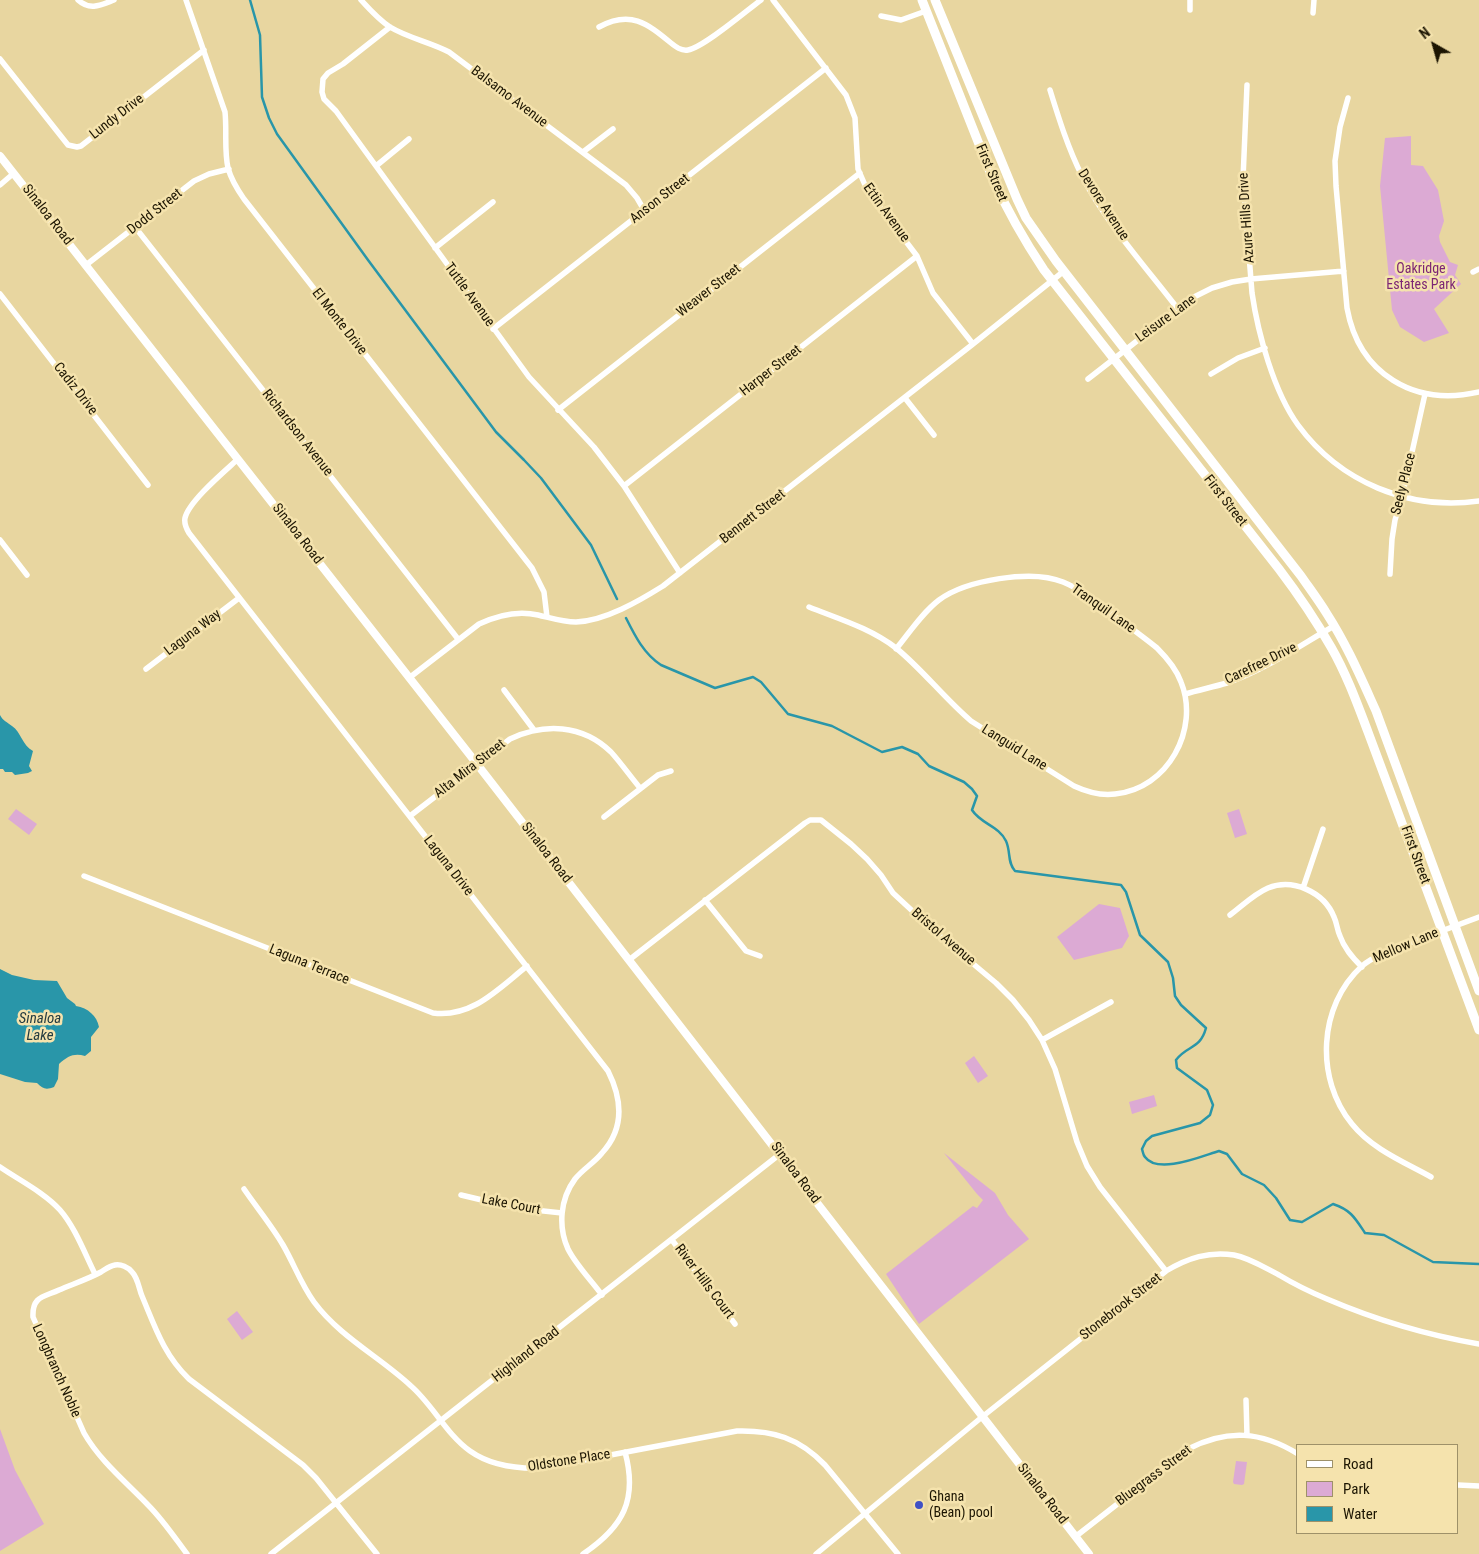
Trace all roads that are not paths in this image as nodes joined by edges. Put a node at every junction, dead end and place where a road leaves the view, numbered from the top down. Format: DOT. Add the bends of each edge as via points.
graph roads {
  1 [pos="78,0"];
  2 [pos="114,0"];
  3 [pos="186,0"];
  4 [pos="362,0"];
  5 [pos="760,0"];
  6 [pos="773,0"];
  7 [pos="922,0"];
  8 [pos="935,0"];
  9 [pos="1190,0"];
  10 [pos="1314,0"];
  11 [pos="1190,10"];
  12 [pos="926,11"];
  13 [pos="1313,14"];
  14 [pos="881,16"];
  15 [pos="390,27"];
  16 [pos="599,27"];
  17 [pos="204,50"];
  18 [pos="0,59"];
  19 [pos="826,68"];
  20 [pos="1247,85"];
  21 [pos="1050,90"];
  22 [pos="1348,98"];
  23 [pos="613,128"];
  24 [pos="410,139"];
  25 [pos="583,152"];
  26 [pos="0,156"];
  27 [pos="376,166"];
  28 [pos="229,169"];
  29 [pos="14,173"];
  30 [pos="860,173"];
  31 [pos="0,185"];
  32 [pos="493,202"];
  33 [pos="644,210"];
  34 [pos="135,227"];
  35 [pos="435,248"];
  36 [pos="917,256"];
  37 [pos="86,265"];
  38 [pos="1064,271"];
  39 [pos="1344,271"];
  40 [pos="1251,279"];
  41 [pos="1053,281"];
  42 [pos="0,294"];
  43 [pos="1178,309"];
  44 [pos="493,329"];
  45 [pos="973,344"];
  46 [pos="1265,348"];
  47 [pos="1125,350"];
  48 [pos="1114,359"];
  49 [pos="1211,374"];
  50 [pos="1088,379"];
  51 [pos="1479,392"];
  52 [pos="1425,394"];
  53 [pos="905,398"];
  54 [pos="558,410"];
  55 [pos="934,435"];
  56 [pos="238,459"];
  57 [pos="148,485"];
  58 [pos="624,486"];
  59 [pos="1402,497"];
  60 [pos="1479,500"];
  61 [pos="0,540"];
  62 [pos="680,573"];
  63 [pos="1390,574"];
  64 [pos="27,575"];
  65 [pos="239,598"];
  66 [pos="809,607"];
  67 [pos="547,617"];
  68 [pos="1334,626"];
  69 [pos="1322,632"];
  70 [pos="458,639"];
  71 [pos="896,649"];
  72 [pos="146,669"];
  73 [pos="409,678"];
  74 [pos="504,690"];
  75 [pos="1185,694"];
  76 [pos="534,730"];
  77 [pos="477,764"];
  78 [pos="671,771"];
  79 [pos="640,788"];
  80 [pos="410,816"];
  81 [pos="604,817"];
  82 [pos="1323,829"];
  83 [pos="84,876"];
  84 [pos="1303,888"];
  85 [pos="705,900"];
  86 [pos="1230,915"];
  87 [pos="1479,917"];
  88 [pos="1455,926"];
  89 [pos="1442,931"];
  90 [pos="760,956"];
  91 [pos="629,960"];
  92 [pos="527,966"];
  93 [pos="1362,967"];
  94 [pos="1479,991"];
  95 [pos="1111,1002"];
  96 [pos="1479,1030"];
  97 [pos="1042,1040"];
  98 [pos="780,1154"];
  99 [pos="0,1168"];
  100 [pos="1431,1177"];
  101 [pos="244,1189"];
  102 [pos="461,1195"];
  103 [pos="562,1213"];
  104 [pos="672,1240"];
  105 [pos="1166,1271"];
  106 [pos="95,1274"];
  107 [pos="602,1295"];
  108 [pos="735,1324"];
  109 [pos="1479,1344"];
  110 [pos="1246,1400"];
  111 [pos="982,1417"];
  112 [pos="441,1421"];
  113 [pos="1247,1435"];
  114 [pos="625,1452"];
  115 [pos="1296,1453"];
  116 [pos="1459,1485"];
  117 [pos="1479,1486"];
  118 [pos="336,1503"];
  119 [pos="865,1514"];
  120 [pos="1075,1536"];
  121 [pos="187,1554"];
  122 [pos="271,1554"];
  123 [pos="377,1554"];
  124 [pos="584,1554"];
  125 [pos="816,1554"];
  126 [pos="898,1554"];
  127 [pos="1089,1554"];
  1 -- 2 [label="street" via="95,7"];
  3 -- 17 [label="street, El Monte Drive"];
  4 -- 15 [label="street, Balsamo Avenue"];
  5 -- 16 [label="street" via="709,39 689,50 677,48 651,26 636,20 618,19"];
  6 -- 19 [label="street, Ettin Avenue"];
  7 -- 12 [label="main road, First Street"];
  8 -- 38 [label="main road, First Street" via="1016,199"];
  9 -- 11 [label="street"];
  10 -- 13 [label="street"];
  12 -- 14 [label="street" via="901,20"];
  12 -- 41 [label="main road, First Street" via="1005,205 1025,242"];
  15 -- 25 [label="street, Balsamo Avenue" via="449,52"];
  15 -- 27 [label="street, Tuttle Avenue" via="328,73 321,86 324,99"];
  17 -- 18 [label="street, Lundy Drive" via="77,148 68,145"];
  17 -- 28 [label="street, El Monte Drive" via="225,112"];
  19 -- 30 [label="street, Ettin Avenue" via="851,106"];
  19 -- 33 [label="street, Anson Street"];
  20 -- 40 [label="street, Azure Hills Drive" via="1243,179"];
  21 -- 43 [label="street, Devore Avenue" via="1070,152 1093,195"];
  22 -- 39 [label="street" via="1340,127 1336,162"];
  23 -- 25 [label="street"];
  24 -- 27 [label="street"];
  25 -- 33 [label="street, Balsamo Avenue" via="626,185"];
  26 -- 29 [label="street, Sinaloa Road"];
  27 -- 35 [label="street, Tuttle Avenue"];
  28 -- 34 [label="street, Dodd Street" via="194,181"];
  28 -- 67 [label="street, El Monte Drive" via="244,200 532,568 544,592"];
  29 -- 31 [label="street"];
  29 -- 37 [label="street, Sinaloa Road"];
  30 -- 36 [label="street, Ettin Avenue" via="872,197"];
  30 -- 54 [label="street, Weaver Street"];
  32 -- 35 [label="street"];
  33 -- 44 [label="street, Anson Street"];
  34 -- 37 [label="street, Dodd Street"];
  34 -- 70 [label="street, Richardson Avenue"];
  35 -- 44 [label="street, Tuttle Avenue"];
  36 -- 45 [label="street, Ettin Avenue" via="933,293"];
  36 -- 58 [label="street, Harper Street"];
  37 -- 56 [label="street, Sinaloa Road"];
  38 -- 41 [label="street, Bennett Street"];
  38 -- 47 [label="main road, First Street"];
  39 -- 40 [label="street, Leisure Lane"];
  39 -- 52 [label="street" via="1350,320 1364,352 1390,379"];
  40 -- 43 [label="street, Leisure Lane" via="1212,288"];
  40 -- 46 [label="street, Azure Hills Drive" via="1254,311"];
  41 -- 45 [label="street, Bennett Street"];
  41 -- 48 [label="main road, First Street"];
  42 -- 57 [label="street, Cadiz Drive"];
  43 -- 47 [label="street, Leisure Lane"];
  44 -- 54 [label="street, Tuttle Avenue"];
  45 -- 53 [label="street, Bennett Street"];
  46 -- 49 [label="street" via="1238,358"];
  46 -- 59 [label="street, Azure Hills Drive" via="1284,402 1314,445 1353,476"];
  47 -- 48 [label="street, Leisure Lane"];
  47 -- 68 [label="main road, First Street" via="1301,576"];
  48 -- 50 [label="street, Leisure Lane"];
  48 -- 69 [label="main road, First Street" via="1279,569"];
  51 -- 52 [label="street" via="1447,396"];
  52 -- 59 [label="street, Seely Place"];
  53 -- 55 [label="street"];
  53 -- 62 [label="street, Bennett Street"];
  54 -- 58 [label="street, Tuttle Avenue" via="594,447"];
  56 -- 65 [label="street, Laguna Drive" via="203,493 188,511 185,522 189,533"];
  56 -- 73 [label="street, Sinaloa Road"];
  58 -- 62 [label="street, Tuttle Avenue"];
  59 -- 60 [label="street, Azure Hills Drive" via="1439,503"];
  59 -- 63 [label="street, Seely Place" via="1392,539"];
  61 -- 64 [label="street"];
  62 -- 67 [label="street, Bennett Street" via="648,595 601,617 574,622"];
  65 -- 72 [label="street, Laguna Way"];
  65 -- 80 [label="street, Laguna Drive"];
  66 -- 71 [label="street, Languid Lane" via="865,629"];
  67 -- 70 [label="street, Bennett Street" via="523,613 500,616 479,624"];
  68 -- 69 [label="street, Carefree Drive"];
  68 -- 88 [label="main road, First Street" via="1376,711"];
  69 -- 75 [label="street, Carefree Drive" via="1250,674"];
  69 -- 89 [label="main road, First Street" via="1351,686"];
  70 -- 73 [label="street, Bennett Street"];
  71 -- 75 [label="street, Tranquil Lane" via="928,610 952,592 1012,576 1044,576 1081,590 1157,648 1175,668"];
  71 -- 75 [label="street, Languid Lane" via="971,721 1074,786 1098,794 1134,790 1166,768 1185,732"];
  73 -- 77 [label="street, Sinaloa Road"];
  74 -- 76 [label="street"];
  76 -- 77 [label="street, Alta Mira Street" via="510,739"];
  76 -- 79 [label="street, Alta Mira Street" via="564,728 592,738 612,753"];
  77 -- 80 [label="street, Alta Mira Street"];
  77 -- 91 [label="street, Sinaloa Road"];
  78 -- 79 [label="street" via="658,775"];
  79 -- 81 [label="street"];
  80 -- 92 [label="street, Laguna Drive"];
  82 -- 84 [label="street"];
  83 -- 92 [label="street, Laguna Terrace" via="433,1013 452,1014 471,1008"];
  84 -- 86 [label="street" via="1285,885 1268,888"];
  84 -- 93 [label="street" via="1328,906 1344,946"];
  85 -- 90 [label="street" via="746,951"];
  85 -- 91 [label="street, Bristol Avenue"];
  85 -- 97 [label="street, Bristol Avenue" via="805,823 821,820 867,859 893,893 996,983"];
  87 -- 88 [label="street, Mellow Lane"];
  88 -- 89 [label="street, Mellow Lane"];
  88 -- 94 [label="main road, First Street"];
  89 -- 93 [label="street, Mellow Lane" via="1385,952"];
  89 -- 96 [label="main road, First Street"];
  91 -- 98 [label="street, Sinaloa Road"];
  92 -- 103 [label="street, Laguna Drive" via="608,1071 619,1101 612,1139 601,1155 574,1181"];
  93 -- 100 [label="street, Mellow Lane" via="1342,992 1330,1022 1326,1053 1332,1087 1344,1113 1364,1136 1382,1150"];
  95 -- 97 [label="street"];
  97 -- 105 [label="street, Bristol Avenue" via="1087,1166"];
  98 -- 104 [label="street, Highland Road"];
  98 -- 111 [label="street, Sinaloa Road"];
  99 -- 106 [label="street" via="59,1209"];
  101 -- 112 [label="street, Oldstone Place" via="283,1245 304,1287 322,1313 412,1387"];
  102 -- 103 [label="street, Lake Court" via="530,1211"];
  103 -- 107 [label="street, Laguna Drive" via="568,1248"];
  104 -- 107 [label="street, Highland Road"];
  104 -- 108 [label="street, River Hills Court"];
  105 -- 109 [label="street, Stonebrook Street" via="1200,1255 1236,1255 1353,1310 1416,1330"];
  105 -- 111 [label="street, Stonebrook Street"];
  106 -- 118 [label="street, Longbranch Noble" via="114,1265 132,1272 164,1348 179,1370 303,1465"];
  106 -- 121 [label="street, Longbranch Noble" via="40,1297 32,1310 34,1322 91,1445 150,1507"];
  107 -- 112 [label="street, Highland Road"];
  110 -- 113 [label="street"];
  111 -- 119 [label="street, Stonebrook Street"];
  111 -- 120 [label="street, Sinaloa Road"];
  112 -- 114 [label="street, Oldstone Place" via="470,1451 511,1467 542,1468"];
  112 -- 118 [label="street, Highland Road"];
  113 -- 115 [label="street, Bluegrass Street" via="1266,1438"];
  113 -- 120 [label="street, Bluegrass Street" via="1216,1438 1188,1449"];
  114 -- 119 [label="street, Oldstone Place" via="737,1431 775,1433 816,1455"];
  114 -- 124 [label="street" via="630,1482 623,1512 606,1537"];
  116 -- 117 [label="street"];
  118 -- 122 [label="street, Highland Road"];
  118 -- 123 [label="street, Longbranch Noble"];
  119 -- 125 [label="street, Stonebrook Street"];
  119 -- 126 [label="street, Oldstone Place"];
  120 -- 127 [label="street, Sinaloa Road"];
}
